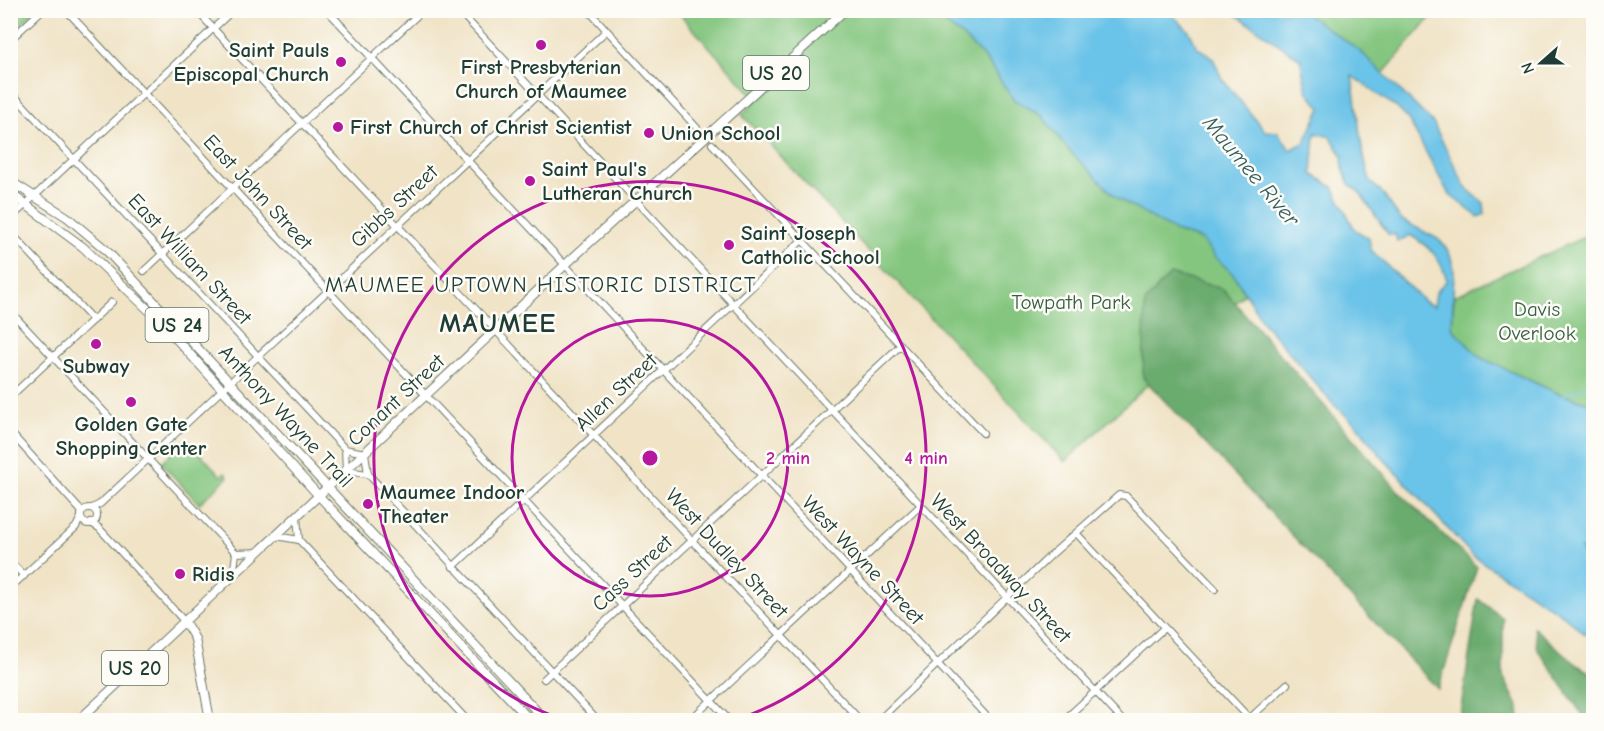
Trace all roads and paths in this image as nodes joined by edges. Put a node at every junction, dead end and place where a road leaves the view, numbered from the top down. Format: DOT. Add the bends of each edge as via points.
graph roads {
  1 [pos="42,10"];
  2 [pos="66,10"];
  3 [pos="196,10"];
  4 [pos="232,10"];
  5 [pos="327,10"];
  6 [pos="423,10"];
  7 [pos="458,10"];
  8 [pos="588,10"];
  9 [pos="845,10"];
  10 [pos="214,29"];
  11 [pos="606,30"];
  12 [pos="10,40"];
  13 [pos="372,59"];
  14 [pos="10,91"];
  15 [pos="144,94"];
  16 [pos="537,95"];
  17 [pos="302,124"];
  18 [pos="697,129"];
  19 [pos="712,144"];
  20 [pos="74,159"];
  21 [pos="467,161"];
  22 [pos="10,181"];
  23 [pos="233,189"];
  24 [pos="10,193"];
  25 [pos="35,196"];
  26 [pos="636,200"];
  27 [pos="27,203"];
  28 [pos="10,219"];
  29 [pos="398,226"];
  30 [pos="10,232"];
  31 [pos="802,240"];
  32 [pos="163,254"];
  33 [pos="565,265"];
  34 [pos="144,271"];
  35 [pos="328,291"];
  36 [pos="112,302"];
  37 [pos="733,305"];
  38 [pos="10,311"];
  39 [pos="93,320"];
  40 [pos="496,330"];
  41 [pos="901,345"];
  42 [pos="53,357"];
  43 [pos="258,357"];
  44 [pos="664,371"];
  45 [pos="230,382"];
  46 [pos="223,389"];
  47 [pos="426,396"];
  48 [pos="10,397"];
  49 [pos="831,410"];
  50 [pos="10,432"];
  51 [pos="983,433"];
  52 [pos="594,436"];
  53 [pos="345,449"];
  54 [pos="365,453"];
  55 [pos="148,459"];
  56 [pos="346,471"];
  57 [pos="368,474"];
  58 [pos="761,476"];
  59 [pos="327,488"];
  60 [pos="319,496"];
  61 [pos="524,501"];
  62 [pos="920,506"];
  63 [pos="89,516"];
  64 [pos="297,516"];
  65 [pos="1078,535"];
  66 [pos="276,536"];
  67 [pos="299,540"];
  68 [pos="692,540"];
  69 [pos="259,552"];
  70 [pos="236,553"];
  71 [pos="10,561"];
  72 [pos="453,567"];
  73 [pos="850,571"];
  74 [pos="24,576"];
  75 [pos="233,576"];
  76 [pos="10,588"];
  77 [pos="1215,589"];
  78 [pos="1008,599"];
  79 [pos="622,606"];
  80 [pos="185,622"];
  81 [pos="1164,628"];
  82 [pos="781,636"];
  83 [pos="938,665"];
  84 [pos="551,672"];
  85 [pos="544,679"];
  86 [pos="1287,684"];
  87 [pos="1095,692"];
  88 [pos="711,701"];
  89 [pos="79,720"];
  90 [pos="210,720"];
  91 [pos="467,720"];
  92 [pos="530,720"];
  93 [pos="545,720"];
  94 [pos="597,720"];
  95 [pos="690,720"];
  96 [pos="729,720"];
  97 [pos="860,720"];
  98 [pos="879,720"];
  99 [pos="990,720"];
  100 [pos="1064,720"];
  101 [pos="1122,720"];
  102 [pos="1249,720"];
  1 -- 12 [label="street"];
  2 -- 15 [label="street, East John Street"];
  3 -- 10 [label="street, West Dudley Street"];
  4 -- 10 [label="street"];
  5 -- 13 [label="street, West Wayne Street"];
  6 -- 13 [label="street"];
  7 -- 16 [label="street, West Broadway Street"];
  8 -- 11 [label="street"];
  9 -- 26 [label="main road, Conant Street / US 20"];
  10 -- 15 [label="street"];
  10 -- 17 [label="street, West Dudley Street"];
  11 -- 16 [label="street, Gibbs Street"];
  11 -- 18 [label="street"];
  13 -- 17 [label="street"];
  13 -- 21 [label="street, West Wayne Street"];
  14 -- 20 [label="street, East William Street"];
  15 -- 20 [label="street"];
  15 -- 23 [label="street, East John Street"];
  16 -- 21 [label="street, Gibbs Street"];
  16 -- 26 [label="street, West Broadway Street"];
  17 -- 23 [label="street"];
  17 -- 29 [label="street, West Dudley Street"];
  19 -- 31 [label="street"];
  20 -- 25 [label="street"];
  20 -- 32 [label="street, East William Street"];
  21 -- 29 [label="street, Gibbs Street"];
  21 -- 33 [label="street, West Wayne Street"];
  22 -- 25 [label="highway, Anthony Wayne Trail / US 24"];
  23 -- 32 [label="street"];
  23 -- 35 [label="street, East John Street"];
  24 -- 27 [label="highway, Anthony Wayne Trail / US 24"];
  25 -- 27 [label="street"];
  25 -- 45 [label="highway, Anthony Wayne Trail / US 24" via="105,249"];
  26 -- 33 [label="main road, Conant Street / US 20"];
  26 -- 37 [label="street, West Broadway Street"];
  27 -- 28 [label="street"];
  27 -- 46 [label="highway, Anthony Wayne Trail / US 24" via="97,260"];
  29 -- 35 [label="street, Gibbs Street"];
  29 -- 40 [label="street, West Dudley Street"];
  30 -- 39 [label="street"];
  31 -- 37 [label="street, Allen Street"];
  31 -- 41 [label="street"];
  32 -- 34 [label="street"];
  32 -- 43 [label="street, East William Street"];
  33 -- 40 [label="main road, Conant Street / US 20"];
  33 -- 44 [label="street, West Wayne Street"];
  35 -- 43 [label="street, Gibbs Street"];
  35 -- 47 [label="street, East John Street"];
  36 -- 39 [label="street"];
  37 -- 44 [label="street, Allen Street"];
  37 -- 49 [label="street, West Broadway Street"];
  38 -- 42 [label="street"];
  39 -- 42 [label="street"];
  40 -- 47 [label="main road, Conant Street / US 20"];
  40 -- 52 [label="street, West Dudley Street"];
  41 -- 49 [label="street, Cass Street"];
  41 -- 51 [label="street"];
  42 -- 48 [label="street"];
  42 -- 55 [label="street"];
  43 -- 45 [label="street, Gibbs Street"];
  43 -- 53 [label="street, East William Street"];
  44 -- 52 [label="street, Allen Street"];
  44 -- 58 [label="street, West Wayne Street"];
  45 -- 46 [label="street, Gibbs Street"];
  45 -- 59 [label="highway, Anthony Wayne Trail / US 24"];
  46 -- 55 [label="street, Gibbs Street"];
  46 -- 60 [label="highway, Anthony Wayne Trail / US 24"];
  47 -- 54 [label="main road, Conant Street / US 20"];
  47 -- 61 [label="street, East John Street"];
  49 -- 58 [label="street, Cass Street"];
  49 -- 62 [label="street, West Broadway Street"];
  50 -- 63 [label="street"];
  52 -- 61 [label="street, Allen Street"];
  52 -- 68 [label="street, West Dudley Street"];
  53 -- 54 [label="street"];
  53 -- 56 [label="street"];
  54 -- 56 [label="main road, Conant Street / US 20"];
  54 -- 57 [label="street"];
  55 -- 63 [label="street, Gibbs Street"];
  55 -- 70 [label="street"];
  56 -- 57 [label="street"];
  56 -- 59 [label="main road, Conant Street / US 20"];
  57 -- 72 [label="street"];
  58 -- 68 [label="street, Cass Street"];
  58 -- 73 [label="street, West Wayne Street"];
  59 -- 60 [label="main road, Conant Street / US 20"];
  59 -- 93 [label="highway, Anthony Wayne Trail / US 24"];
  60 -- 64 [label="main road, Conant Street / US 20"];
  60 -- 92 [label="highway, Anthony Wayne Trail / US 24"];
  61 -- 72 [label="street, Allen Street"];
  61 -- 79 [label="street, East John Street"];
  62 -- 73 [label="street"];
  62 -- 78 [label="street, West Broadway Street"];
  63 -- 74 [label="street, Gibbs Street"];
  63 -- 80 [label="street"];
  64 -- 66 [label="main road, Conant Street / US 20"];
  64 -- 67 [label="street"];
  65 -- 77 [label="street" via="1121,495 1126,496"];
  65 -- 78 [label="street" via="1051,555"];
  65 -- 81 [label="street"];
  66 -- 67 [label="street"];
  66 -- 69 [label="main road, Conant Street / US 20"];
  67 -- 91 [label="street"];
  68 -- 79 [label="street, Cass Street"];
  68 -- 82 [label="street, West Dudley Street"];
  69 -- 70 [label="street"];
  69 -- 75 [label="main road, Conant Street / US 20"];
  70 -- 75 [label="street"];
  71 -- 74 [label="street"];
  72 -- 84 [label="street"];
  73 -- 82 [label="street"];
  73 -- 83 [label="street, West Wayne Street"];
  74 -- 76 [label="street, Gibbs Street"];
  75 -- 80 [label="main road, Conant Street / US 20"];
  78 -- 83 [label="street"];
  78 -- 87 [label="street, West Broadway Street"];
  79 -- 84 [label="street, Cass Street"];
  79 -- 88 [label="street, East John Street"];
  80 -- 89 [label="main road, Conant Street / US 20"];
  80 -- 90 [label="main road" via="195,639"];
  81 -- 87 [label="street"];
  81 -- 102 [label="street"];
  82 -- 88 [label="street"];
  82 -- 97 [label="street, West Dudley Street"];
  83 -- 98 [label="street"];
  83 -- 99 [label="street, West Wayne Street"];
  84 -- 85 [label="street, Cass Street"];
  84 -- 94 [label="street"];
  86 -- 102 [label="street"];
  87 -- 100 [label="street"];
  87 -- 101 [label="street, West Broadway Street"];
  88 -- 95 [label="street"];
  88 -- 96 [label="street, East John Street"];
}
